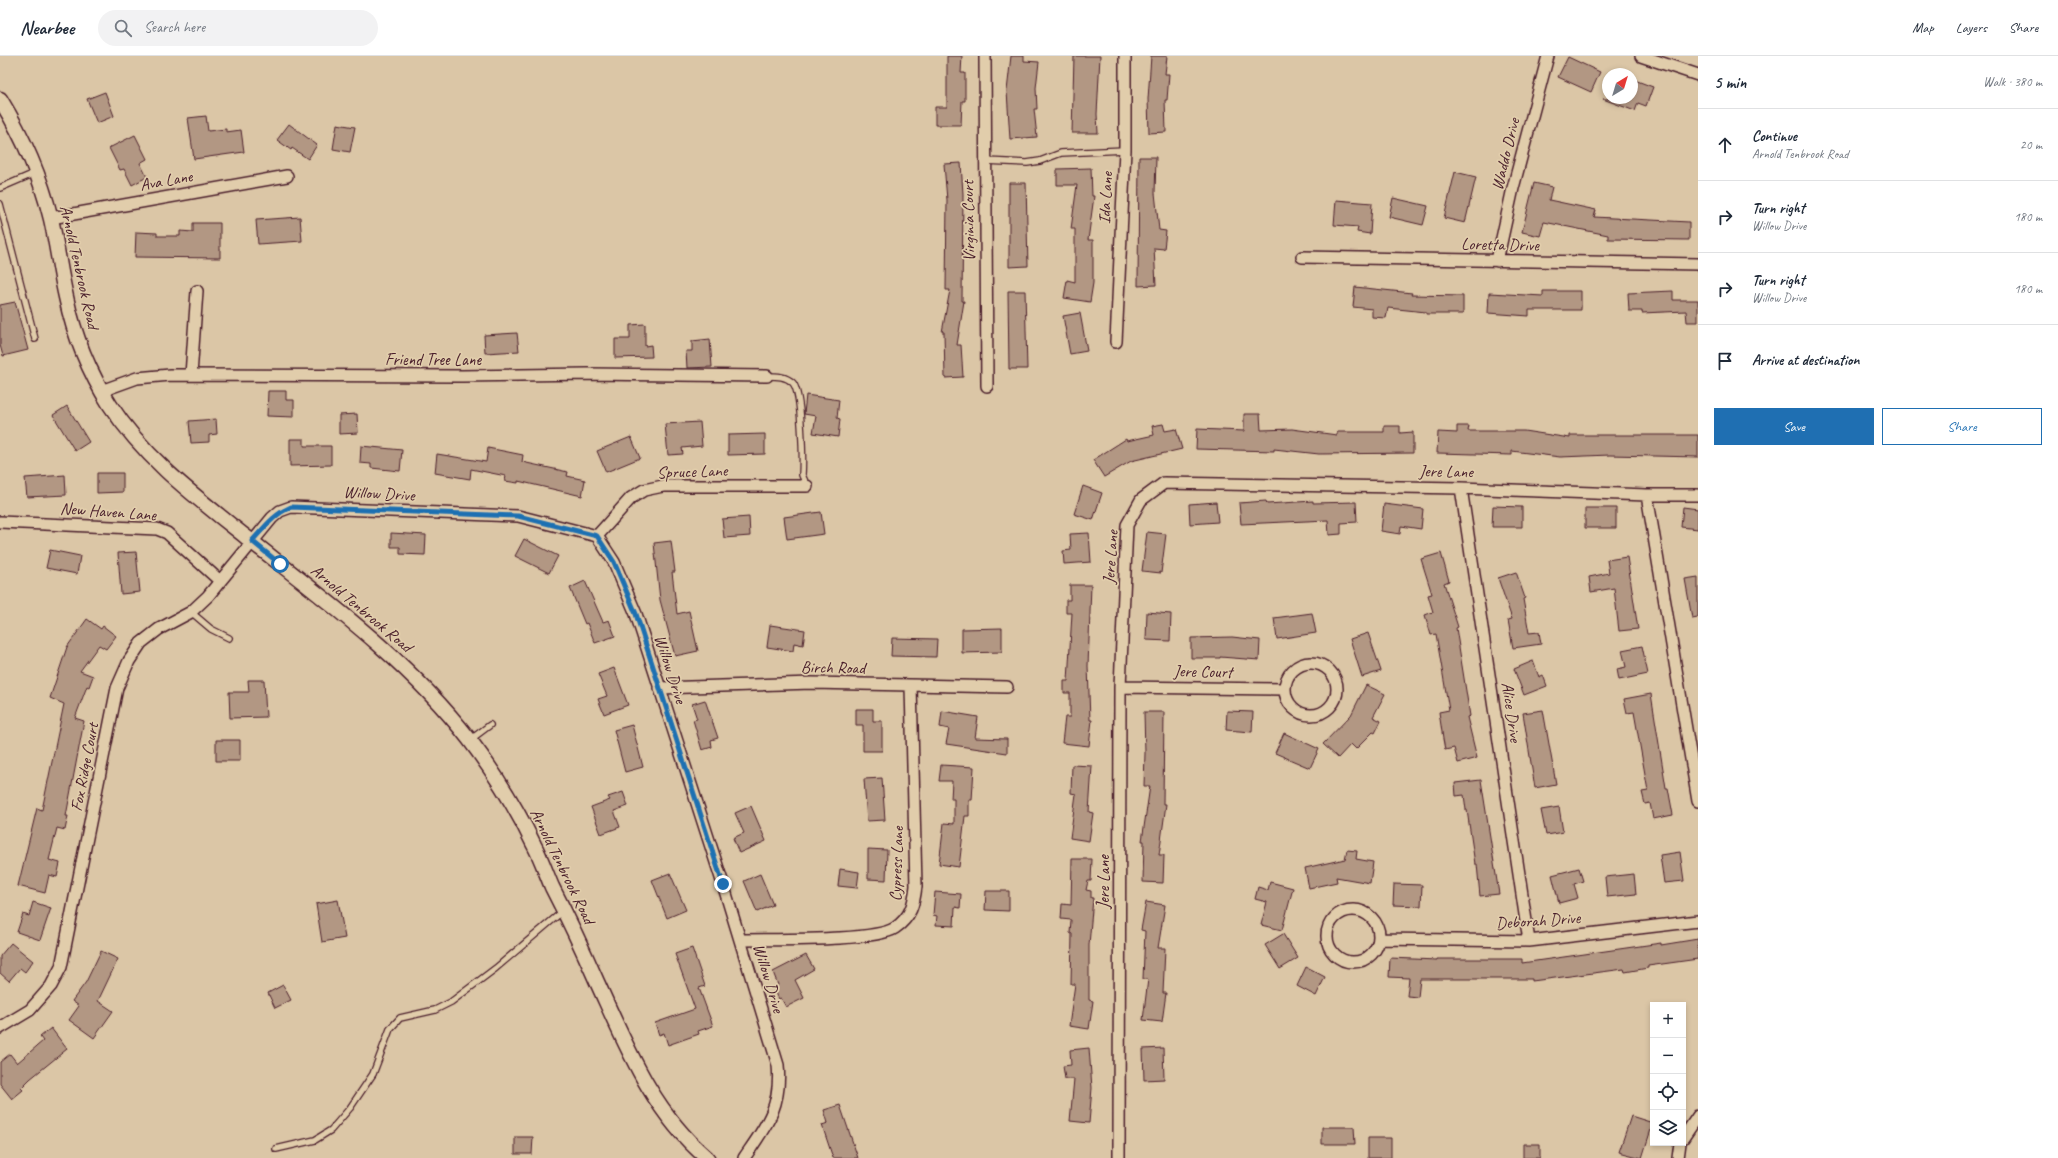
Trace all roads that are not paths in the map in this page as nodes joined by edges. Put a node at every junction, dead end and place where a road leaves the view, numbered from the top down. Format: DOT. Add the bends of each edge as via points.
graph roads {
  1 [pos="985,56"];
  2 [pos="1125,56"];
  3 [pos="1548,56"];
  4 [pos="1641,56"];
  5 [pos="1673,61"];
  6 [pos="1698,75"];
  7 [pos="0,99"];
  8 [pos="1125,150"];
  9 [pos="985,161"];
  10 [pos="36,173"];
  11 [pos="287,176"];
  12 [pos="0,188"];
  13 [pos="0,204"];
  14 [pos="51,218"];
  15 [pos="1302,257"];
  16 [pos="1497,261"];
  17 [pos="1698,264"];
  18 [pos="196,292"];
  19 [pos="35,339"];
  20 [pos="1116,342"];
  21 [pos="191,375"];
  22 [pos="767,376"];
  23 [pos="987,386"];
  24 [pos="101,390"];
  25 [pos="807,486"];
  26 [pos="1461,488"];
  27 [pos="1647,495"];
  28 [pos="1698,495"];
  29 [pos="0,522"];
  30 [pos="597,536"];
  31 [pos="252,541"];
  32 [pos="220,580"];
  33 [pos="191,612"];
  34 [pos="229,638"];
  35 [pos="911,686"];
  36 [pos="1007,687"];
  37 [pos="1120,687"];
  38 [pos="659,688"];
  39 [pos="1285,689"];
  40 [pos="490,725"];
  41 [pos="470,740"];
  42 [pos="1698,800"];
  43 [pos="565,910"];
  44 [pos="1698,921"];
  45 [pos="1379,939"];
  46 [pos="740,940"];
  47 [pos="1529,941"];
  48 [pos="0,1028"];
  49 [pos="1698,1116"];
  50 [pos="1686,1134"];
  51 [pos="1680,1146"];
  52 [pos="276,1149"];
  53 [pos="707,1158"];
  54 [pos="744,1158"];
  55 [pos="1119,1158"];
  56 [pos="1678,1158"];
  1 -- 9 [label="street, Virginia Court"];
  2 -- 8 [label="street, Ida Lane"];
  3 -- 16 [label="street, Waddo Drive" via="1513,188"];
  4 -- 5 [label="street"];
  5 -- 6 [label="street"];
  7 -- 10 [label="street, Arnold Tenbrook Road"];
  8 -- 9 [label="lane" via="1061,152 1040,161 1027,163"];
  8 -- 20 [label="street, Ida Lane"];
  9 -- 23 [label="street, Virginia Court"];
  10 -- 12 [label="lane"];
  10 -- 14 [label="street, Arnold Tenbrook Road"];
  11 -- 14 [label="street, Ava Lane"];
  13 -- 19 [label="lane"];
  14 -- 24 [label="street, Arnold Tenbrook Road" via="65,294 75,331"];
  15 -- 16 [label="street, Loretta Drive"];
  16 -- 17 [label="street, Loretta Drive"];
  18 -- 21 [label="street"];
  21 -- 22 [label="street, Friend Tree Lane"];
  21 -- 24 [label="street, Friend Tree Lane" via="137,378"];
  22 -- 25 [label="lane" via="788,379 798,391 802,475"];
  24 -- 31 [label="street, Arnold Tenbrook Road" via="145,451 185,488"];
  25 -- 30 [label="street, Spruce Lane" via="663,486 644,490 631,498"];
  26 -- 27 [label="street, Jere Lane"];
  26 -- 37 [label="street, Jere Lane" via="1164,483 1141,500 1128,525"];
  26 -- 47 [label="street, Alice Drive"];
  27 -- 28 [label="street, Jere Lane"];
  27 -- 42 [label="street"];
  29 -- 32 [label="street, New Haven Lane" via="157,529 167,533"];
  30 -- 31 [label="street, Willow Drive" via="518,516 310,506 291,507 280,511"];
  30 -- 38 [label="street, Willow Drive" via="620,574 636,614"];
  31 -- 32 [label="street, Fox Ridge Court"];
  31 -- 41 [label="street, Arnold Tenbrook Road" via="392,656 442,706"];
  32 -- 33 [label="street, Fox Ridge Court"];
  33 -- 34 [label="lane" via="211,629"];
  33 -- 48 [label="street, Fox Ridge Court" via="159,629 141,643 129,661 117,688 61,967 50,986 30,1010"];
  35 -- 36 [label="street, Birch Road"];
  35 -- 38 [label="street, Birch Road" via="812,683"];
  35 -- 46 [label="street, Cypress Lane" via="916,886 910,915 895,928 875,934 835,938"];
  37 -- 39 [label="street, Jere Court"];
  37 -- 55 [label="street, Jere Lane"];
  38 -- 46 [label="street, Willow Drive"];
  39 -- 39 [label="street" via="1286,698 1296,712 1314,716 1329,709 1337,693 1334,677 1325,668 1314,663 1305,664 1290,673"];
  40 -- 41 [label="lane"];
  41 -- 43 [label="street, Arnold Tenbrook Road" via="516,810"];
  43 -- 52 [label="lane" via="451,1002 435,1010 400,1018 390,1029 373,1074 331,1130 315,1140"];
  43 -- 53 [label="street, Arnold Tenbrook Road" via="642,1078 680,1132"];
  44 -- 47 [label="street, Deborah Drive"];
  45 -- 45 [label="street" via="1379,930 1373,919 1354,910 1338,915 1328,929 1330,946 1341,958 1349,961 1357,961 1372,954"];
  45 -- 47 [label="street, Deborah Drive"];
  46 -- 54 [label="street, Willow Drive" via="778,1065 779,1080 772,1117"];
  49 -- 50 [label="street"];
  51 -- 56 [label="street"];
}
